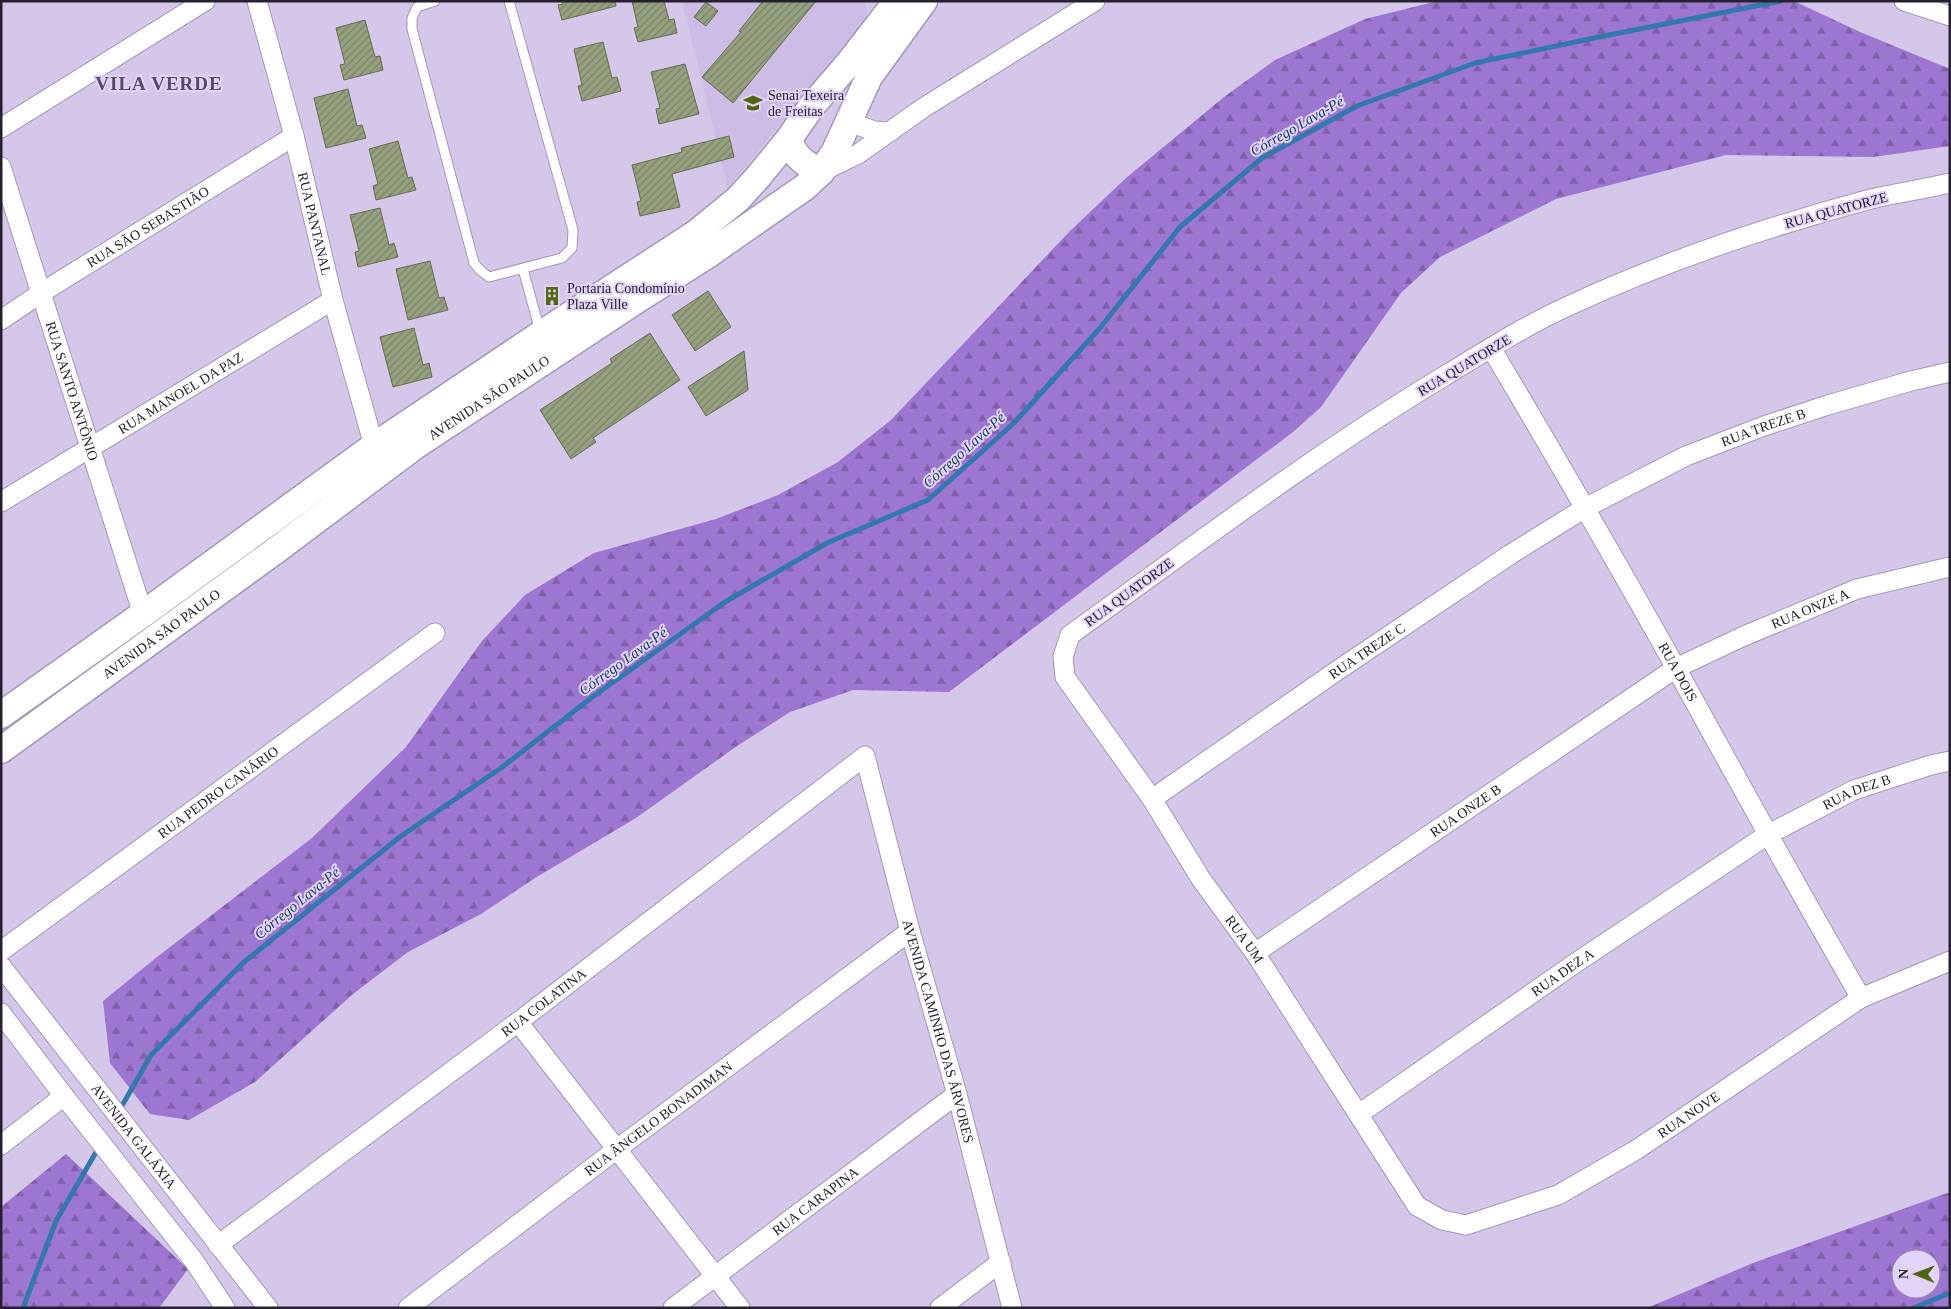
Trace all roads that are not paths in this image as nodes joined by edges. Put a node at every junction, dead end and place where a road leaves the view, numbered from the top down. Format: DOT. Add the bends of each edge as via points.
graph roads {
  1 [pos="205,1"];
  2 [pos="257,1"];
  3 [pos="435,1"];
  4 [pos="509,1"];
  5 [pos="897,1"];
  6 [pos="924,1"];
  7 [pos="1095,1"];
  8 [pos="1904,1"];
  9 [pos="1950,16"];
  10 [pos="811,106"];
  11 [pos="847,121"];
  12 [pos="1,128"];
  13 [pos="890,132"];
  14 [pos="294,136"];
  15 [pos="788,139"];
  16 [pos="1,167"];
  17 [pos="821,172"];
  18 [pos="1950,184"];
  19 [pos="7,204"];
  20 [pos="523,269"];
  21 [pos="41,293"];
  22 [pos="333,300"];
  23 [pos="1,320"];
  24 [pos="541,334"];
  25 [pos="1491,348"];
  26 [pos="1950,372"];
  27 [pos="374,446"];
  28 [pos="90,447"];
  29 [pos="1,502"];
  30 [pos="1585,508"];
  31 [pos="1950,567"];
  32 [pos="144,614"];
  33 [pos="435,633"];
  34 [pos="1676,668"];
  35 [pos="1065,678"];
  36 [pos="1,715"];
  37 [pos="1,750"];
  38 [pos="865,756"];
  39 [pos="1950,761"];
  40 [pos="1152,799"];
  41 [pos="1767,835"];
  42 [pos="910,931"];
  43 [pos="1,951"];
  44 [pos="1255,953"];
  45 [pos="1950,961"];
  46 [pos="1,966"];
  47 [pos="1860,998"];
  48 [pos="1,1013"];
  49 [pos="518,1022"];
  50 [pos="957,1094"];
  51 [pos="64,1096"];
  52 [pos="1359,1114"];
  53 [pos="1,1145"];
  54 [pos="617,1149"];
  55 [pos="1417,1206"];
  56 [pos="218,1244"];
  57 [pos="1001,1262"];
  58 [pos="716,1276"];
  59 [pos="225,1308"];
  60 [pos="268,1308"];
  61 [pos="408,1308"];
  62 [pos="673,1308"];
  63 [pos="740,1308"];
  64 [pos="940,1308"];
  65 [pos="1012,1308"];
  1 -- 12 [label="street"];
  2 -- 14 [label="street, RUA PANTANAL"];
  3 -- 20 [label="lane" via="417,7 412,29 474,263 489,277"];
  4 -- 20 [label="lane" via="573,230 572,248 562,258"];
  5 -- 10 [label="street, AVENIDA SÃO PAULO"];
  6 -- 11 [label="street, AVENIDA SÃO PAULO" via="869,78"];
  7 -- 13 [label="street"];
  8 -- 9 [label="street"];
  10 -- 11 [label="street" via="824,106"];
  10 -- 15 [label="street, AVENIDA SÃO PAULO"];
  11 -- 13 [label="street" via="874,131"];
  11 -- 17 [label="street, AVENIDA SÃO PAULO"];
  13 -- 17 [label="street" via="858,154"];
  14 -- 21 [label="street, RUA SÃO SEBASTIÃO"];
  14 -- 22 [label="street, RUA PANTANAL"];
  15 -- 17 [label="street" via="802,161"];
  15 -- 24 [label="street, AVENIDA SÃO PAULO" via="738,199 695,234"];
  16 -- 19 [label="street, RUA SANTO ANTÔNIO"];
  17 -- 37 [label="street, AVENIDA SÃO PAULO" via="805,187 706,256 415,446"];
  18 -- 25 [label="street, RUA QUATORZE" via="1855,204 1747,235 1652,269 1561,309"];
  19 -- 21 [label="street, RUA SANTO ANTÔNIO"];
  20 -- 24 [label="lane"];
  21 -- 23 [label="street, RUA SÃO SEBASTIÃO"];
  21 -- 28 [label="street, RUA SANTO ANTÔNIO"];
  22 -- 27 [label="street, RUA PANTANAL"];
  22 -- 28 [label="street, RUA MANOEL DA PAZ"];
  24 -- 27 [label="street, AVENIDA SÃO PAULO"];
  25 -- 30 [label="street, RUA DOIS"];
  25 -- 35 [label="street, RUA QUATORZE" via="1376,417 1070,635 1063,658"];
  26 -- 30 [label="street, RUA TREZE B" via="1865,394 1764,426 1686,456"];
  27 -- 32 [label="street, AVENIDA SÃO PAULO"];
  28 -- 29 [label="street, RUA MANOEL DA PAZ"];
  28 -- 32 [label="street, RUA SANTO ANTÔNIO"];
  30 -- 34 [label="street, RUA DOIS"];
  30 -- 40 [label="street, RUA TREZE C" via="1511,554"];
  31 -- 34 [label="street, RUA ONZE A" via="1857,589"];
  32 -- 36 [label="street, AVENIDA SÃO PAULO"];
  33 -- 43 [label="street, RUA PEDRO CANÁRIO"];
  34 -- 41 [label="street, RUA DOIS"];
  34 -- 44 [label="street, RUA ONZE B"];
  35 -- 40 [label="street, RUA UM"];
  38 -- 42 [label="street, AVENIDA CAMINHO DAS ÁRVORES"];
  38 -- 49 [label="street, RUA COLATINA"];
  39 -- 41 [label="street, RUA DEZ B" via="1854,790"];
  40 -- 44 [label="street, RUA UM" via="1201,879"];
  41 -- 47 [label="street, RUA DOIS"];
  41 -- 52 [label="street, RUA DEZ A"];
  42 -- 50 [label="street, AVENIDA CAMINHO DAS ÁRVORES"];
  42 -- 54 [label="street, RUA ÂNGELO BONADIMAN"];
  44 -- 52 [label="street, RUA UM"];
  45 -- 47 [label="street, RUA NOVE"];
  46 -- 56 [label="street, AVENIDA GALÁXIA"];
  47 -- 55 [label="street, RUA NOVE" via="1636,1150 1558,1195 1466,1225 1442,1220"];
  48 -- 51 [label="street"];
  49 -- 54 [label="street"];
  49 -- 56 [label="street, RUA COLATINA"];
  50 -- 57 [label="street, AVENIDA CAMINHO DAS ÁRVORES"];
  50 -- 58 [label="street, RUA CARAPINA"];
  51 -- 53 [label="street"];
  51 -- 59 [label="street" via="194,1261"];
  52 -- 55 [label="street, RUA UM"];
  54 -- 58 [label="street"];
  54 -- 61 [label="street, RUA ÂNGELO BONADIMAN"];
  56 -- 60 [label="street, AVENIDA GALÁXIA"];
  57 -- 64 [label="street"];
  57 -- 65 [label="street, AVENIDA CAMINHO DAS ÁRVORES"];
  58 -- 62 [label="street, RUA CARAPINA"];
  58 -- 63 [label="street"];
}
